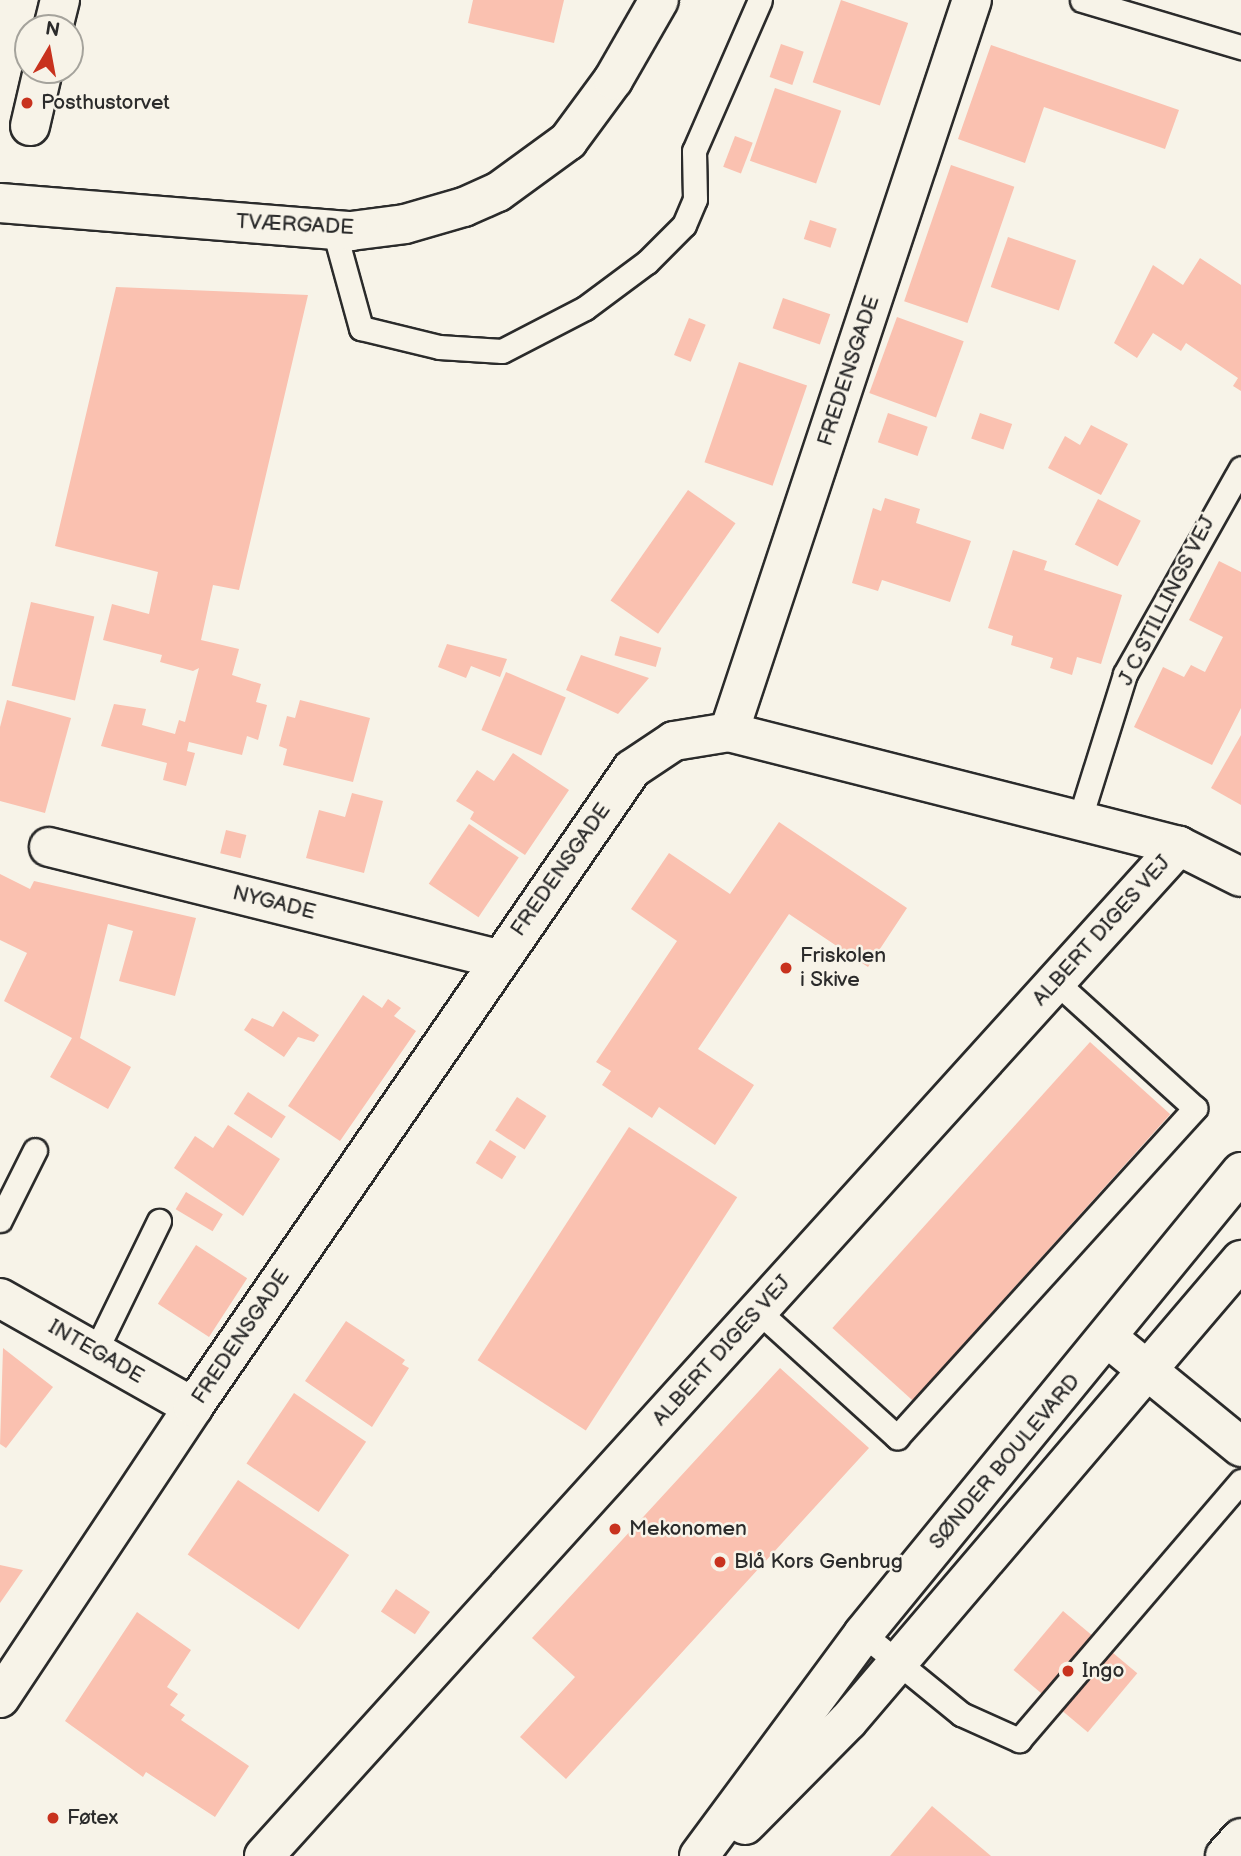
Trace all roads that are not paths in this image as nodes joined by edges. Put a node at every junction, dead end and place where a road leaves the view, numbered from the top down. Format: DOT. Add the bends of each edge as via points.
graph roads {
  1 [pos="659,0"];
  2 [pos="760,0"];
  3 [pos="972,0"];
  4 [pos="1082,0"];
  5 [pos="1241,47"];
  6 [pos="40,84"];
  7 [pos="30,126"];
  8 [pos="0,203"];
  9 [pos="334,230"];
  10 [pos="1241,468"];
  11 [pos="729,732"];
  12 [pos="1079,821"];
  13 [pos="49,846"];
  14 [pos="1179,846"];
  15 [pos="1241,877"];
  16 [pos="499,959"];
  17 [pos="1056,982"];
  18 [pos="35,1150"];
  19 [pos="1241,1172"];
  20 [pos="0,1220"];
  21 [pos="159,1221"];
  22 [pos="1241,1260"];
  23 [pos="0,1298"];
  24 [pos="758,1311"];
  25 [pos="1108,1338"];
  26 [pos="95,1352"];
  27 [pos="1150,1372"];
  28 [pos="193,1407"];
  29 [pos="1241,1447"];
  30 [pos="1241,1481"];
  31 [pos="863,1633"];
  32 [pos="898,1662"];
  33 [pos="0,1698"];
  34 [pos="1241,1838"];
  35 [pos="264,1856"];
  36 [pos="699,1856"];
  37 [pos="714,1856"];
  38 [pos="1225,1856"];
  1 -- 9 [label="street, TVÆRGADE" via="593,110 568,141 525,173 464,207 405,224"];
  2 -- 9 [label="lane" via="694,152 695,199 684,225 647,262 585,308 502,351 439,347 361,328"];
  3 -- 11 [label="street, FREDENSGADE"];
  4 -- 5 [label="lane"];
  6 -- 7 [label="street"];
  8 -- 9 [label="street, TVÆRGADE"];
  10 -- 12 [label="lane, J C STILLINGS VEJ" via="1125,674"];
  11 -- 12 [label="street"];
  11 -- 16 [label="street, FREDENSGADE" via="674,741 632,769"];
  12 -- 14 [label="street"];
  13 -- 16 [label="street, NYGADE"];
  14 -- 15 [label="street"];
  14 -- 17 [label="street, ALBERT DIGES VEJ"];
  16 -- 28 [label="street, FREDENSGADE"];
  17 -- 24 [label="street, ALBERT DIGES VEJ"];
  17 -- 24 [label="lane" via="1195,1108 897,1437"];
  18 -- 20 [label="lane"];
  19 -- 25 [label="street, SØNDER BOULEVARD"];
  21 -- 26 [label="lane"];
  22 -- 27 [label="street"];
  23 -- 26 [label="street, INTEGADE"];
  24 -- 35 [label="street, ALBERT DIGES VEJ"];
  25 -- 27 [label="street"];
  25 -- 31 [label="street, SØNDER BOULEVARD"];
  26 -- 28 [label="street, INTEGADE"];
  27 -- 29 [label="street"];
  27 -- 32 [label="street"];
  28 -- 33 [label="street, FREDENSGADE"];
  30 -- 32 [label="lane" via="1019,1740 961,1714"];
  31 -- 32 [label="lane"];
  31 -- 36 [label="street, SØNDER BOULEVARD"];
  32 -- 37 [label="street" via="848,1721"];
  34 -- 38 [label="street"];
}
